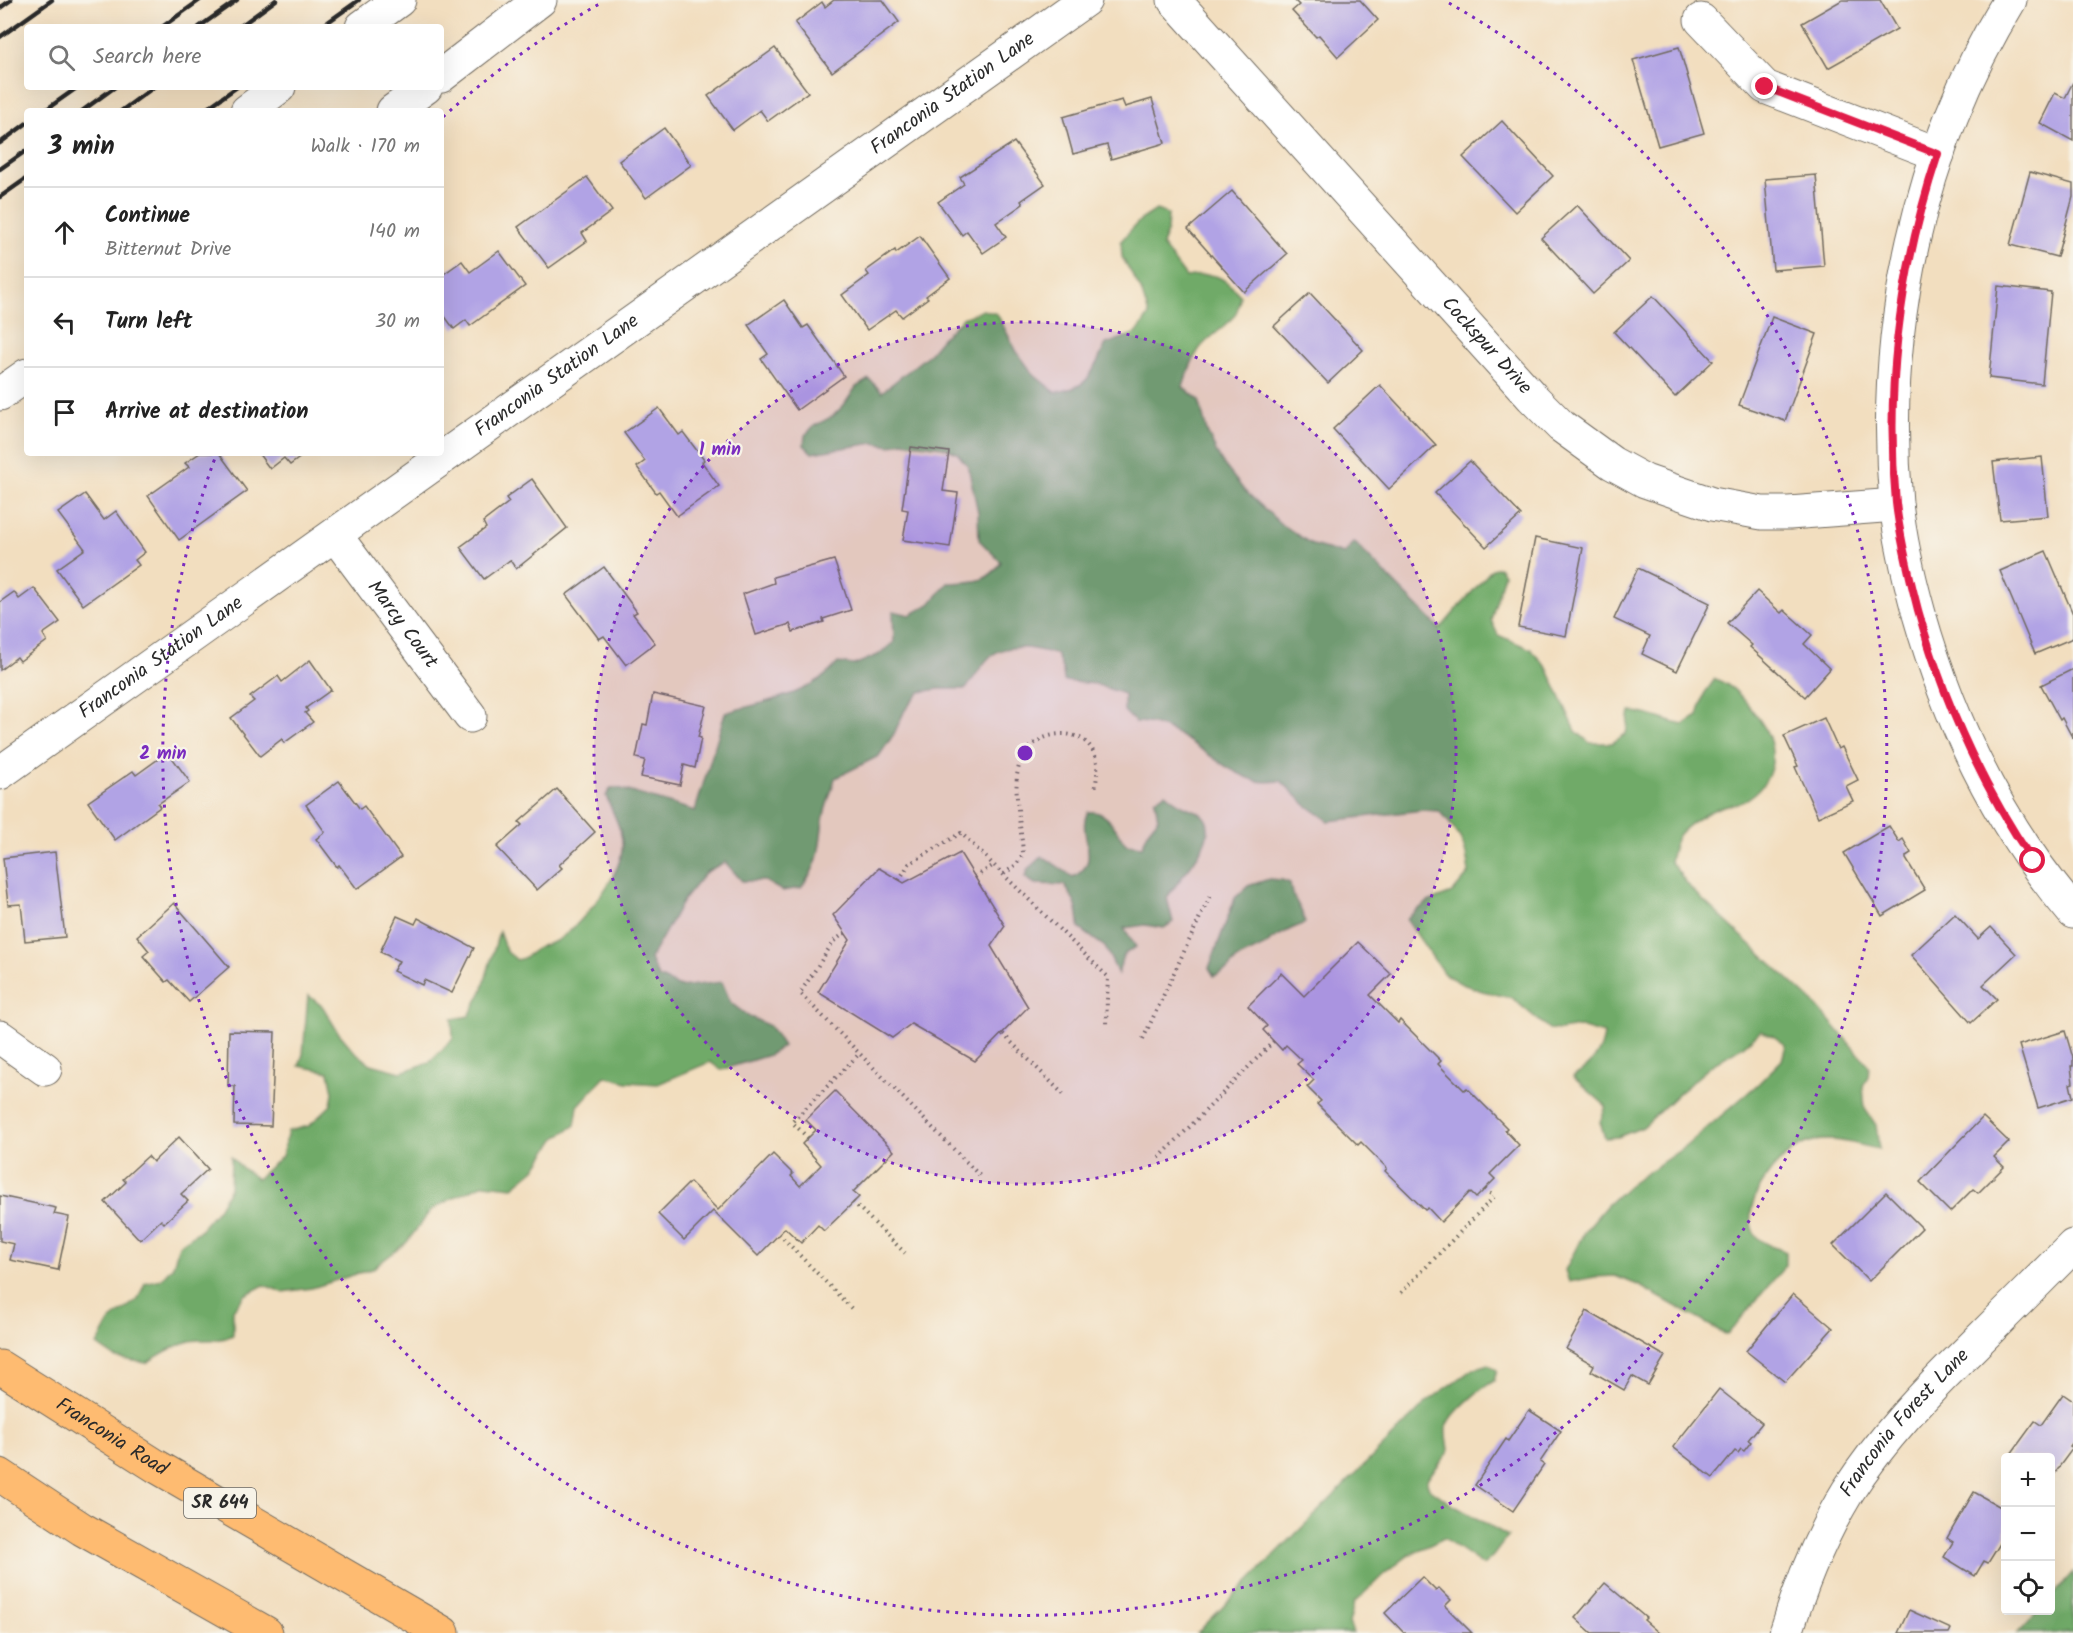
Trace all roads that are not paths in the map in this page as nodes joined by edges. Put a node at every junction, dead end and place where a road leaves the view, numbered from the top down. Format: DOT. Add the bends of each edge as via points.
graph roads {
  1 [pos="399,0"];
  2 [pos="540,0"];
  3 [pos="1085,0"];
  4 [pos="1174,0"];
  5 [pos="2010,0"];
  6 [pos="1701,20"];
  7 [pos="366,24"];
  8 [pos="444,74"];
  9 [pos="275,90"];
  10 [pos="422,90"];
  11 [pos="252,108"];
  12 [pos="397,108"];
  13 [pos="1938,154"];
  14 [pos="24,377"];
  15 [pos="0,394"];
  16 [pos="1896,505"];
  17 [pos="335,535"];
  18 [pos="470,716"];
  19 [pos="0,773"];
  20 [pos="2073,912"];
  21 [pos="0,1037"];
  22 [pos="45,1069"];
  23 [pos="2073,1246"];
  24 [pos="0,1366"];
  25 [pos="0,1475"];
  26 [pos="266,1633"];
  27 [pos="443,1633"];
  28 [pos="1786,1633"];
  1 -- 7 [label="street"];
  2 -- 8 [label="street"];
  3 -- 17 [label="street, Franconia Station Lane"];
  4 -- 16 [label="street, Cockspur Drive" via="1532,397 1561,426 1612,463 1645,481 1712,504 1762,513"];
  5 -- 13 [label="street" via="1956,104"];
  6 -- 13 [label="street" via="1765,87"];
  9 -- 11 [label="street"];
  10 -- 12 [label="street"];
  13 -- 16 [label="street" via="1912,247 1899,330 1893,395"];
  14 -- 15 [label="street"];
  16 -- 20 [label="street" via="1905,557 1931,654 1959,730 2015,834"];
  17 -- 18 [label="street, Marcy Court"];
  17 -- 19 [label="street, Franconia Station Lane"];
  21 -- 22 [label="street"];
  23 -- 28 [label="street, Franconia Forest Lane" via="1930,1389 1879,1448 1848,1491 1825,1534"];
  24 -- 27 [label="main road, Franconia Road / SR 644" via="156,1466"];
  25 -- 26 [label="main road" via="82,1529"];
}
